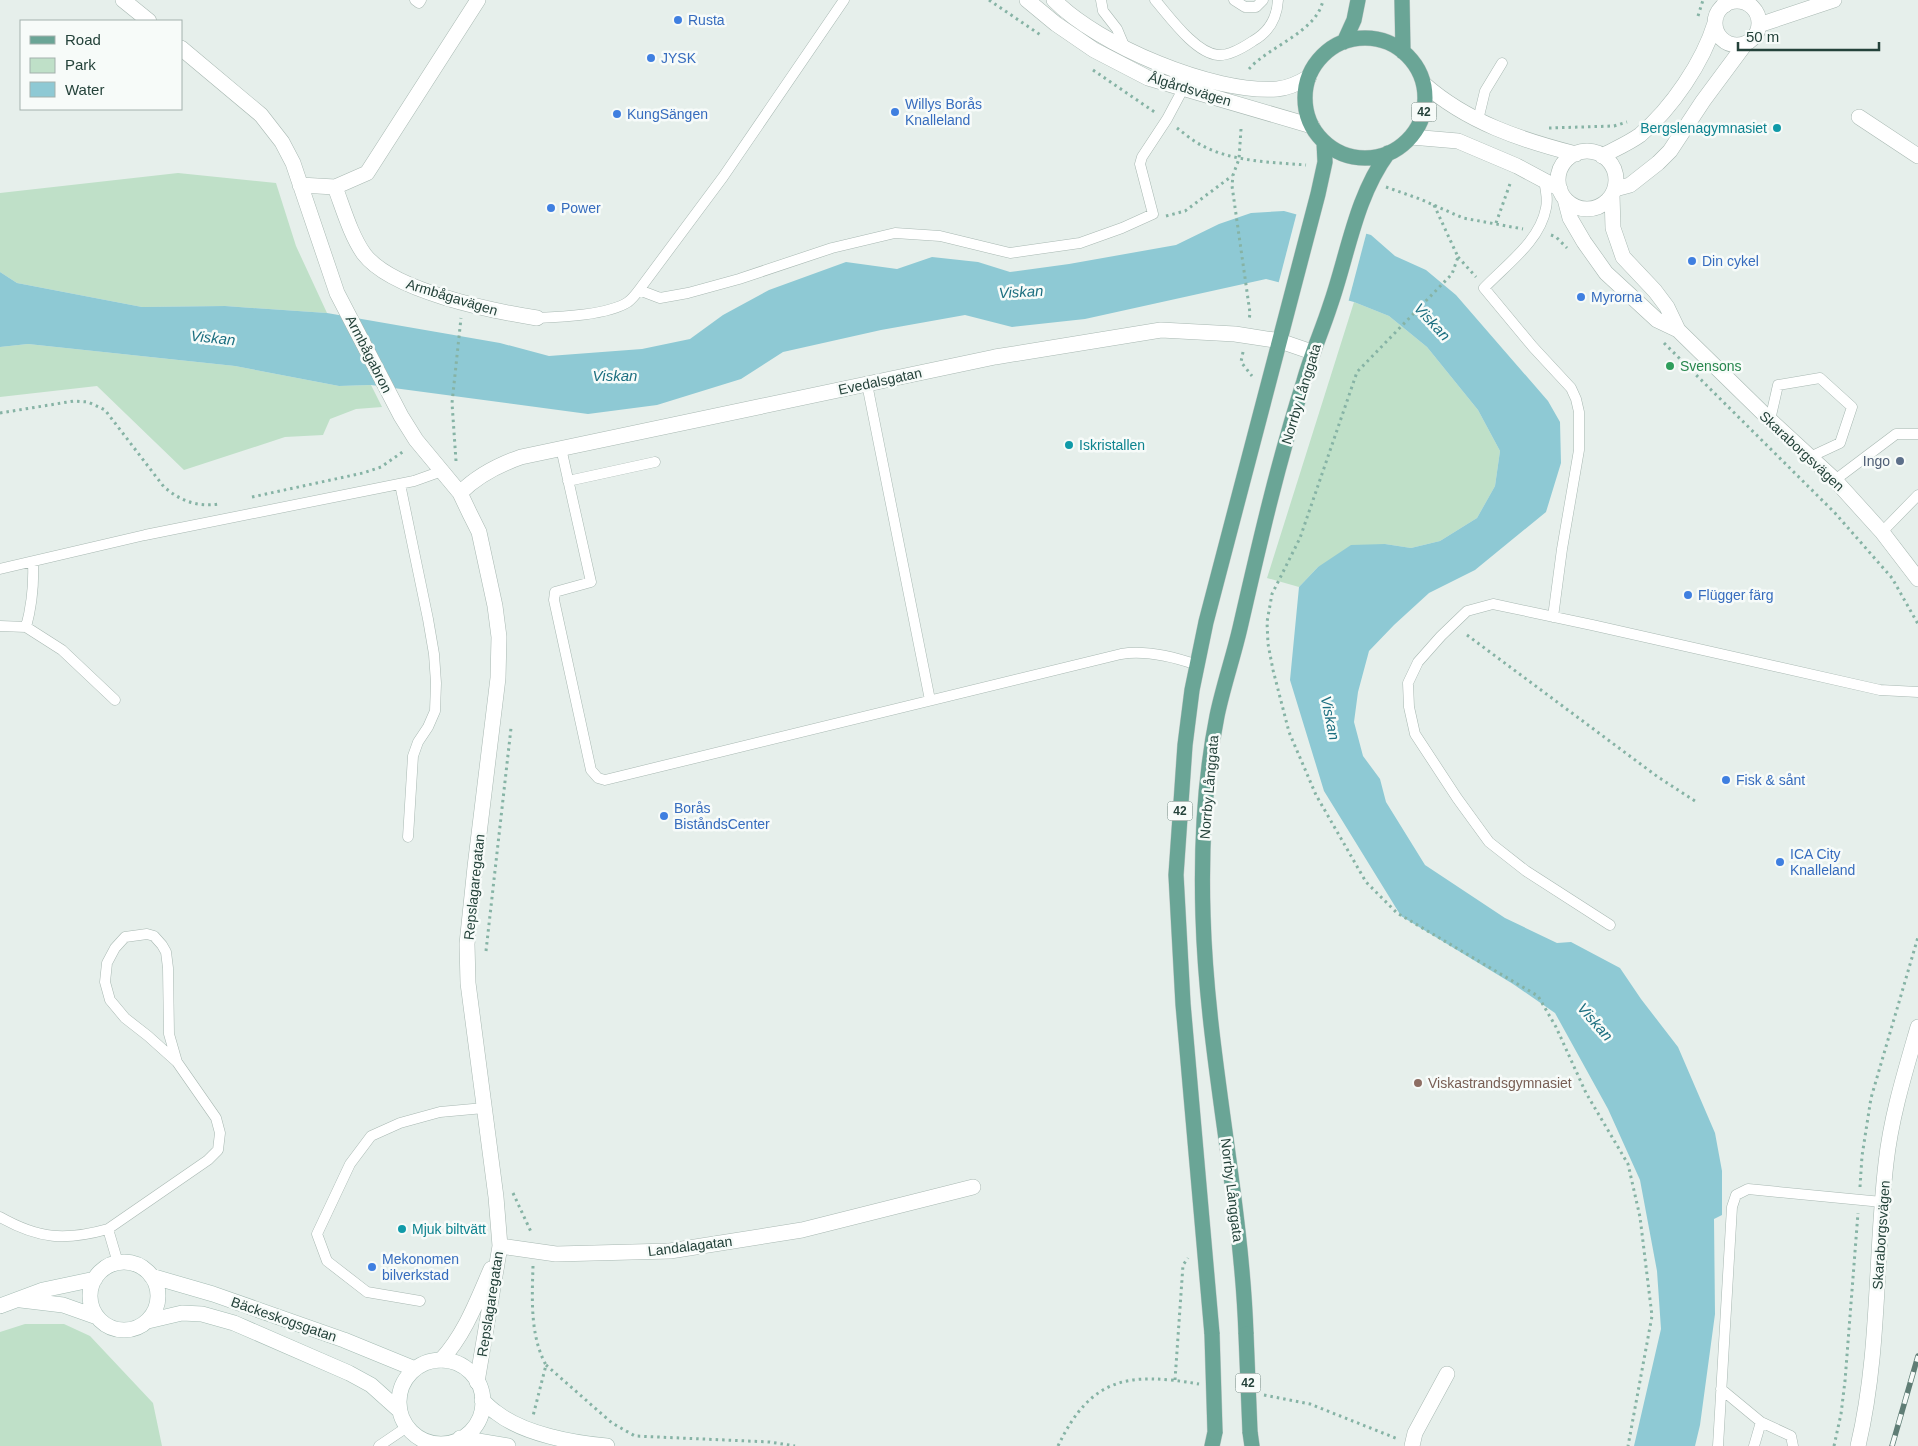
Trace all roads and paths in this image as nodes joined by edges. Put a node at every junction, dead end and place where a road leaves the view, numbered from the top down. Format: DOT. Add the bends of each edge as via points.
graph roads {
  1 [pos="123,0"];
  2 [pos="415,0"];
  3 [pos="421,0"];
  4 [pos="478,0"];
  5 [pos="844,0"];
  6 [pos="989,0"];
  7 [pos="1027,0"];
  8 [pos="1054,0"];
  9 [pos="1101,0"];
  10 [pos="1155,0"];
  11 [pos="1234,0"];
  12 [pos="1263,0"];
  13 [pos="1278,0"];
  14 [pos="1323,0"];
  15 [pos="1358,0"];
  16 [pos="1402,0"];
  17 [pos="1703,0"];
  18 [pos="1834,0"];
  19 [pos="1725,2"];
  20 [pos="148,20"];
  21 [pos="1715,23"];
  22 [pos="1696,24"];
  23 [pos="1759,25"];
  24 [pos="1048,40"];
  25 [pos="1344,42"];
  26 [pos="1746,43"];
  27 [pos="1125,48"];
  28 [pos="182,49"];
  29 [pos="1403,52"];
  30 [pos="1502,63"];
  31 [pos="1086,66"];
  32 [pos="1249,70"];
  33 [pos="1309,77"];
  34 [pos="1424,84"];
  35 [pos="1183,89"];
  36 [pos="1859,117"];
  37 [pos="1167,119"];
  38 [pos="1478,120"];
  39 [pos="1312,126"];
  40 [pos="1241,129"];
  41 [pos="1411,138"];
  42 [pos="1324,142"];
  43 [pos="1388,154"];
  44 [pos="1576,154"];
  45 [pos="1602,156"];
  46 [pos="1918,156"];
  47 [pos="1238,159"];
  48 [pos="1306,165"];
  49 [pos="1233,175"];
  50 [pos="1544,181"];
  51 [pos="300,185"];
  52 [pos="335,187"];
  53 [pos="1385,187"];
  54 [pos="1614,192"];
  55 [pos="1562,194"];
  56 [pos="1434,204"];
  57 [pos="1153,214"];
  58 [pos="1538,232"];
  59 [pos="1568,250"];
  60 [pos="1458,256"];
  61 [pos="1484,288"];
  62 [pos="639,290"];
  63 [pos="1250,313"];
  64 [pos="462,317"];
  65 [pos="537,318"];
  66 [pos="1678,330"];
  67 [pos="1662,340"];
  68 [pos="1280,341"];
  69 [pos="1312,352"];
  70 [pos="867,384"];
  71 [pos="0,413"];
  72 [pos="401,416"];
  73 [pos="1770,420"];
  74 [pos="1918,434"];
  75 [pos="416,440"];
  76 [pos="561,448"];
  77 [pos="1810,457"];
  78 [pos="655,462"];
  79 [pos="442,472"];
  80 [pos="1835,480"];
  81 [pos="568,481"];
  82 [pos="400,484"];
  83 [pos="466,488"];
  84 [pos="1918,495"];
  85 [pos="251,497"];
  86 [pos="223,503"];
  87 [pos="1882,532"];
  88 [pos="33,562"];
  89 [pos="0,569"];
  90 [pos="1918,579"];
  91 [pos="1553,617"];
  92 [pos="1918,624"];
  93 [pos="0,626"];
  94 [pos="26,627"];
  95 [pos="1467,635"];
  96 [pos="1198,665"];
  97 [pos="1918,692"];
  98 [pos="115,700"];
  99 [pos="930,700"];
  100 [pos="511,727"];
  101 [pos="1698,803"];
  102 [pos="408,837"];
  103 [pos="1610,925"];
  104 [pos="485,960"];
  105 [pos="1918,1027"];
  106 [pos="177,1062"];
  107 [pos="484,1108"];
  108 [pos="973,1188"];
  109 [pos="513,1191"];
  110 [pos="1882,1202"];
  111 [pos="0,1217"];
  112 [pos="108,1228"];
  113 [pos="500,1246"];
  114 [pos="534,1250"];
  115 [pos="1190,1256"];
  116 [pos="118,1263"];
  117 [pos="151,1276"];
  118 [pos="95,1279"];
  119 [pos="17,1300"];
  120 [pos="420,1301"];
  121 [pos="0,1306"];
  122 [pos="97,1317"];
  123 [pos="148,1321"];
  124 [pos="440,1360"];
  125 [pos="546,1366"];
  126 [pos="415,1369"];
  127 [pos="1447,1374"];
  128 [pos="1174,1380"];
  129 [pos="477,1382"];
  130 [pos="1721,1389"];
  131 [pos="482,1400"];
  132 [pos="400,1411"];
  133 [pos="533,1418"];
  134 [pos="1761,1422"];
  135 [pos="407,1427"];
  136 [pos="460,1438"];
  137 [pos="1214,1439"];
  138 [pos="1251,1439"];
  139 [pos="379,1446"];
  140 [pos="508,1446"];
  141 [pos="606,1446"];
  142 [pos="795,1446"];
  143 [pos="1412,1446"];
  144 [pos="1628,1446"];
  145 [pos="1718,1446"];
  146 [pos="1754,1446"];
  147 [pos="1793,1446"];
  148 [pos="1858,1446"];
  1 -- 20 [label="street"];
  2 -- 3 [label="lane" via="419,3"];
  4 -- 52 [label="street" via="367,173"];
  5 -- 62 [label="lane" via="723,177"];
  6 -- 24 [label="path"];
  7 -- 35 [label="street, Ålgårdsvägen" via="1094,50 1148,78"];
  8 -- 27 [label="street, Ålgårdsvägen" via="1088,28"];
  9 -- 27 [label="lane"];
  10 -- 13 [label="lane" via="1202,49 1219,56 1245,47 1260,37 1274,18"];
  11 -- 12 [label="lane" via="1245,7 1256,7"];
  14 -- 32 [label="path" via="1321,9 1301,31 1258,59"];
  15 -- 25 [label="main road" via="1354,20"];
  16 -- 29 [label="main road"];
  17 -- 22 [label="path"];
  18 -- 23 [label="street"];
  19 -- 21 [label="street"];
  19 -- 23 [label="street" via="1748,5 1758,17"];
  21 -- 26 [label="street" via="1725,42 1732,45"];
  21 -- 45 [label="street" via="1710,39 1671,102 1638,136"];
  23 -- 26 [label="street"];
  25 -- 29 [label="main road, 42" via="1359,38 1375,39 1390,43"];
  25 -- 33 [label="main road, 42" via="1320,58"];
  26 -- 54 [label="street" via="1670,151 1630,185"];
  27 -- 33 [label="street, Ålgårdsvägen" via="1178,70 1235,86 1278,89"];
  28 -- 51 [label="street" via="261,115 282,142"];
  29 -- 34 [label="main road, 42" via="1418,70"];
  30 -- 38 [label="lane" via="1485,91"];
  31 -- 37 [label="path"];
  33 -- 39 [label="main road, 42" via="1305,98"];
  34 -- 38 [label="street" via="1439,98"];
  34 -- 41 [label="main road, 42" via="1424,113"];
  35 -- 37 [label="lane"];
  35 -- 39 [label="street, Ålgårdsvägen"];
  36 -- 46 [label="street"];
  37 -- 47 [label="path" via="1201,146"];
  37 -- 57 [label="lane" via="1140,164"];
  38 -- 44 [label="street" via="1527,141"];
  39 -- 42 [label="main road, 42"];
  40 -- 47 [label="path"];
  41 -- 43 [label="main road, 42"];
  41 -- 50 [label="street" via="1458,141"];
  42 -- 43 [label="main road, 42" via="1355,157"];
  42 -- 68 [label="main road, Norrby Långgata / 42" via="1325,162 1318,194"];
  43 -- 69 [label="main road, Norrby Långgata / 42" via="1375,171 1361,203 1330,306"];
  44 -- 45 [label="street" via="1592,152"];
  44 -- 55 [label="street" via="1561,168"];
  45 -- 54 [label="street" via="1614,170"];
  47 -- 48 [label="path"];
  47 -- 49 [label="path"];
  49 -- 57 [label="path" via="1185,211 1162,217"];
  49 -- 63 [label="path"];
  50 -- 55 [label="street"];
  50 -- 58 [label="lane" via="1546,208"];
  51 -- 52 [label="street"];
  51 -- 72 [label="street, Armbågabron" via="337,293"];
  52 -- 65 [label="street, Armbågavägen" via="349,226 364,254 386,273 412,287 464,303"];
  53 -- 56 [label="path"];
  54 -- 55 [label="street" via="1604,204 1587,209 1575,206"];
  54 -- 66 [label="street, Skaraborgsvägen" via="1613,228 1622,257 1655,291"];
  55 -- 66 [label="street, Skaraborgsvägen" via="1570,218 1606,272 1657,320"];
  56 -- 58 [label="path" via="1464,218"];
  56 -- 60 [label="path"];
  57 -- 62 [label="lane" via="1080,243 1010,253 940,236 895,233 832,248 688,293 660,298"];
  58 -- 59 [label="path" via="1556,237"];
  58 -- 61 [label="lane"];
  60 -- 61 [label="path"];
  60 -- 144 [label="path" via="1452,274 1356,372 1300,538 1272,594 1267,622 1268,644 1289,732 1316,794 1366,882 1397,913 1538,996 1586,1092 1628,1164 1640,1217 1652,1316"];
  61 -- 91 [label="lane" via="1571,388 1579,412 1580,450"];
  62 -- 65 [label="lane" via="628,302 607,310 572,317"];
  64 -- 83 [label="path" via="452,404 457,464"];
  66 -- 73 [label="street, Skaraborgsvägen"];
  67 -- 92 [label="path" via="1835,513 1892,578"];
  68 -- 69 [label="street, Evedalsgatan"];
  68 -- 70 [label="street, Evedalsgatan" via="1235,334 1161,330 995,357"];
  68 -- 96 [label="main road, Norrby Långgata / 42" via="1211,602"];
  69 -- 138 [label="main road, Norrby Långgata / 42, bridge" via="1226,676 1211,750 1206,808 1203,907 1207,989 1238,1228"];
  70 -- 76 [label="street, Evedalsgatan"];
  70 -- 99 [label="lane"];
  71 -- 86 [label="path" via="74,401 88,402 105,410 175,496 190,504"];
  72 -- 75 [label="street, Repslagaregatan"];
  73 -- 77 [label="street, Skaraborgsvägen"];
  73 -- 77 [label="lane" via="1778,385 1820,378 1852,407 1840,443"];
  74 -- 80 [label="lane" via="1896,434"];
  75 -- 79 [label="street, Repslagaregatan"];
  75 -- 85 [label="path" via="381,467"];
  76 -- 81 [label="lane"];
  76 -- 83 [label="street, Evedalsgatan" via="497,466"];
  77 -- 80 [label="street, Skaraborgsvägen"];
  78 -- 81 [label="lane"];
  79 -- 82 [label="lane"];
  79 -- 83 [label="street, Repslagaregatan"];
  80 -- 87 [label="street, Skaraborgsvägen"];
  81 -- 99 [label="lane" via="591,582 555,592 554,600 590,770 598,778 605,780"];
  82 -- 88 [label="lane" via="145,535"];
  82 -- 102 [label="lane" via="428,619 436,683 435,711 413,756"];
  83 -- 107 [label="street, Repslagaregatan" via="495,606 499,637 498,678 467,944 468,982"];
  84 -- 87 [label="lane"];
  87 -- 90 [label="street, Skaraborgsvägen"];
  88 -- 89 [label="lane"];
  88 -- 94 [label="lane" via="34,583"];
  91 -- 97 [label="lane" via="1880,690"];
  91 -- 103 [label="lane" via="1493,604 1467,611 1418,662 1408,683 1409,707 1414,734 1490,842 1526,871"];
  93 -- 94 [label="lane"];
  94 -- 98 [label="lane" via="62,650"];
  95 -- 101 [label="path"];
  96 -- 99 [label="lane" via="1134,652"];
  96 -- 137 [label="main road, Norrby Långgata / 42, bridge" via="1185,745 1176,875 1182,1004 1212,1334"];
  100 -- 104 [label="path"];
  105 -- 110 [label="street, Skaraborgsvägen" via="1890,1133"];
  106 -- 106 [label="lane" via="124,1018 110,1000 105,982 108,963 125,937 154,936 166,952 169,1034"];
  106 -- 112 [label="lane" via="216,1118 220,1133 218,1150"];
  107 -- 113 [label="street, Repslagaregatan"];
  107 -- 120 [label="lane" via="440,1112 400,1123 372,1136 350,1164 317,1234 327,1261 367,1292"];
  108 -- 114 [label="street, Landalagatan" via="802,1230 670,1251 556,1254"];
  109 -- 114 [label="path" via="532,1232"];
  110 -- 130 [label="lane" via="1748,1189 1736,1195 1732,1207"];
  110 -- 148 [label="street, Skaraborgsvägen" via="1871,1362"];
  111 -- 112 [label="lane" via="43,1235 85,1235"];
  112 -- 116 [label="lane"];
  113 -- 114 [label="street, Landalagatan"];
  113 -- 124 [label="street" via="472,1315"];
  113 -- 129 [label="street, Repslagaregatan"];
  114 -- 125 [label="path" via="533,1317 540,1355"];
  115 -- 128 [label="path" via="1182,1265"];
  116 -- 117 [label="street" via="136,1264"];
  116 -- 118 [label="street" via="107,1267"];
  117 -- 123 [label="street" via="157,1286 158,1299"];
  117 -- 126 [label="street, Bäckeskogsgatan" via="344,1340"];
  118 -- 119 [label="street" via="43,1290"];
  118 -- 122 [label="street" via="90,1298"];
  119 -- 121 [label="street"];
  119 -- 122 [label="street" via="63,1305"];
  122 -- 123 [label="street" via="108,1326 122,1330 136,1328"];
  123 -- 132 [label="street, Bäckeskogsgatan" via="182,1313 202,1314 234,1323 349,1373 371,1385"];
  124 -- 126 [label="street" via="427,1362"];
  124 -- 129 [label="street" via="458,1364"];
  125 -- 133 [label="path"];
  125 -- 142 [label="path" via="612,1423 636,1436"];
  126 -- 132 [label="street" via="401,1387"];
  127 -- 143 [label="street" via="1415,1432"];
  129 -- 131 [label="street"];
  130 -- 134 [label="lane"];
  130 -- 145 [label="lane"];
  131 -- 136 [label="street" via="477,1422"];
  131 -- 141 [label="street" via="497,1414 541,1434"];
  132 -- 135 [label="street"];
  134 -- 146 [label="lane"];
  134 -- 147 [label="lane" via="1791,1436"];
  135 -- 136 [label="street" via="418,1437 432,1442 446,1443"];
  135 -- 139 [label="lane"];
  136 -- 140 [label="street"];
}
